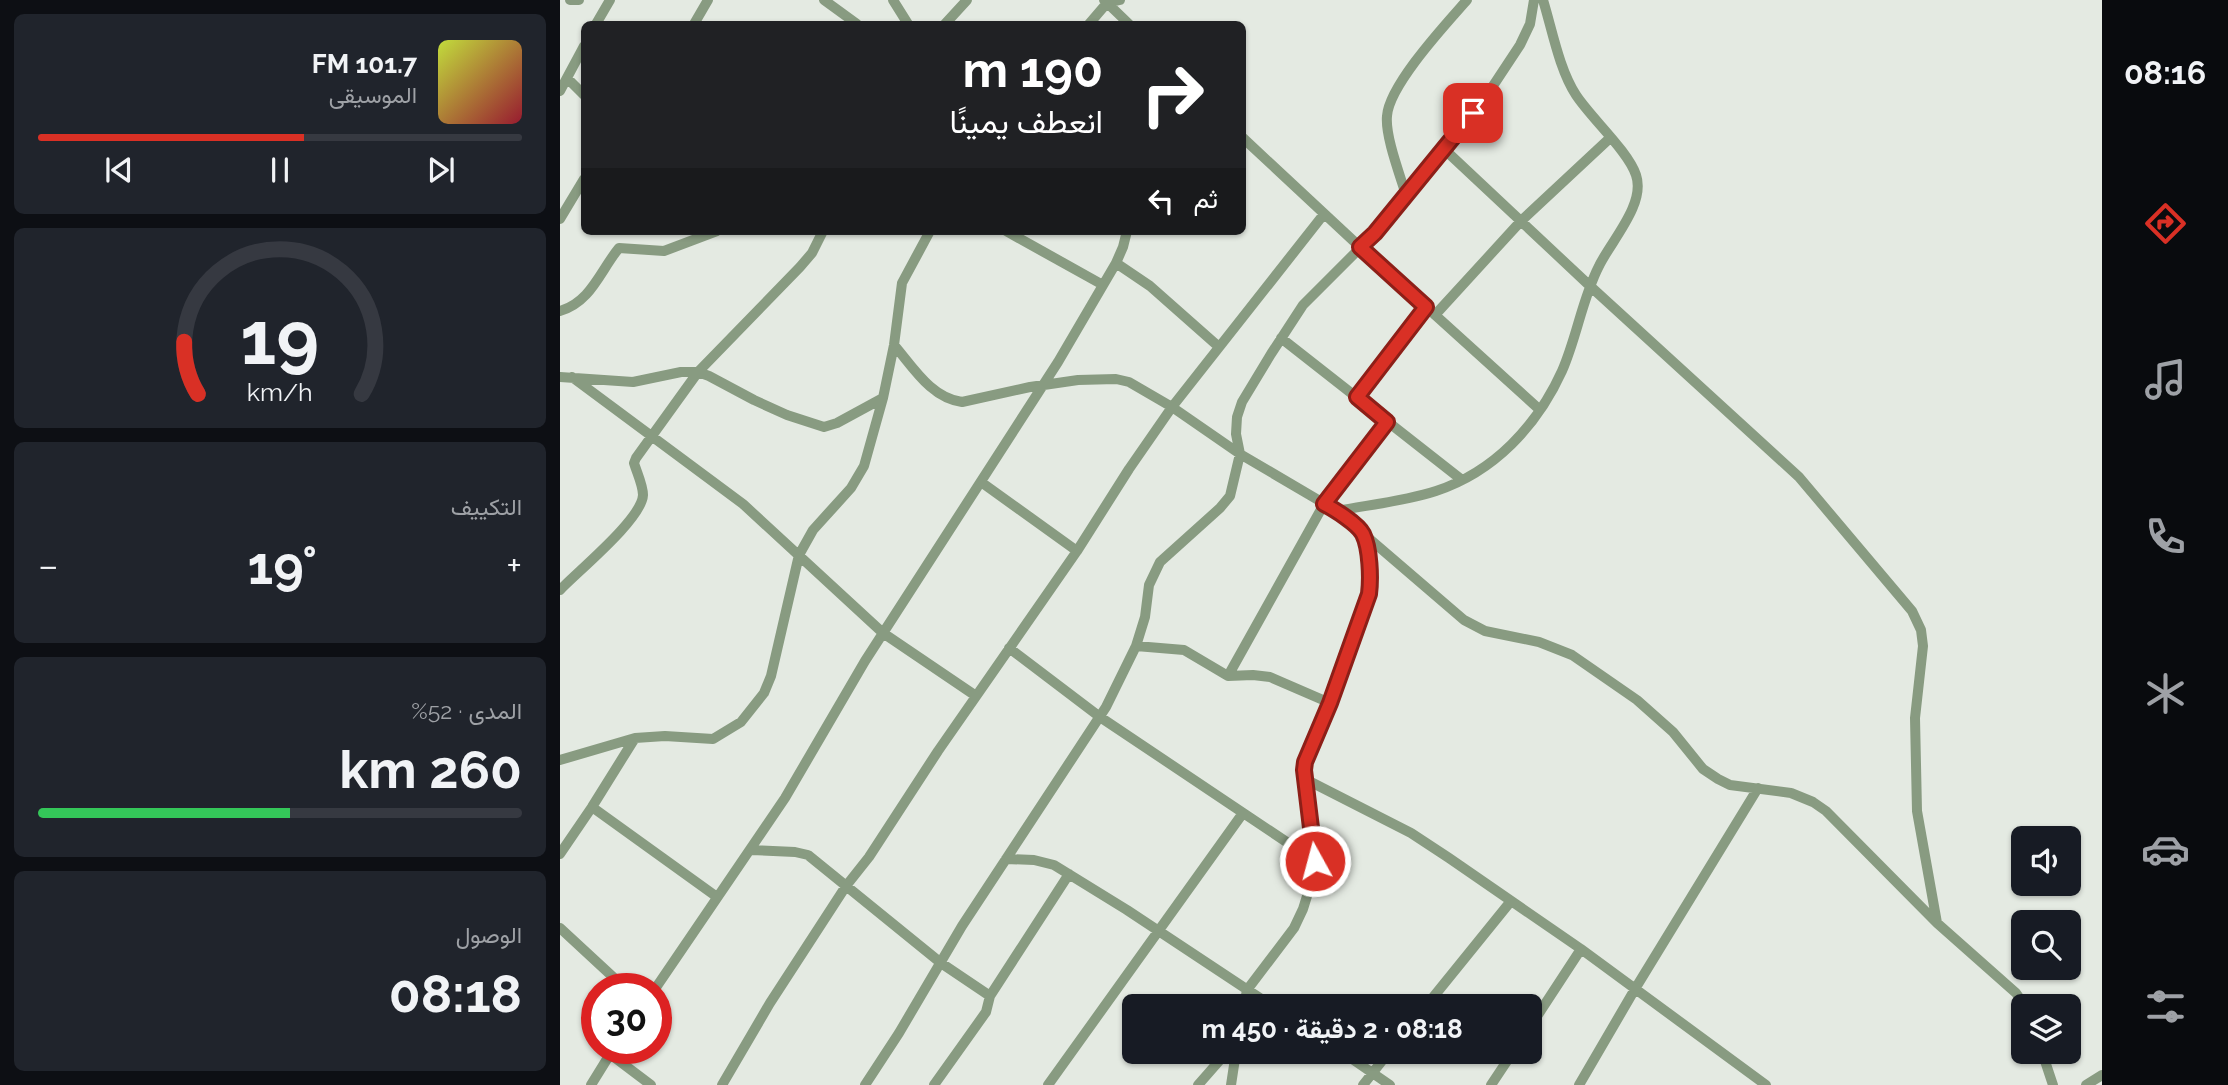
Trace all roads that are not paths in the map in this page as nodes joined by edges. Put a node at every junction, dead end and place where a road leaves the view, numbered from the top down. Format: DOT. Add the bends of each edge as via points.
graph roads {
  1 [pos="570,0"];
  2 [pos="579,0"];
  3 [pos="610,0"];
  4 [pos="708,0"];
  5 [pos="824,0"];
  6 [pos="893,0"];
  7 [pos="967,0"];
  8 [pos="1120,0"];
  9 [pos="1467,0"];
  10 [pos="1534,0"];
  11 [pos="1543,0"];
  12 [pos="1106,2"];
  13 [pos="598,21"];
  14 [pos="696,21"];
  15 [pos="853,21"];
  16 [pos="906,21"];
  17 [pos="948,21"];
  18 [pos="1091,21"];
  19 [pos="1126,21"];
  20 [pos="581,52"];
  21 [pos="567,78"];
  22 [pos="560,91"];
  23 [pos="581,92"];
  24 [pos="1610,138"];
  25 [pos="1246,141"];
  26 [pos="1444,149"];
  27 [pos="581,184"];
  28 [pos="1406,195"];
  29 [pos="1324,214"];
  30 [pos="560,219"];
  31 [pos="1521,221"];
  32 [pos="706,235"];
  33 [pos="821,235"];
  34 [pos="928,235"];
  35 [pos="1013,235"];
  36 [pos="1126,235"];
  37 [pos="1360,247"];
  38 [pos="1116,263"];
  39 [pos="1103,285"];
  40 [pos="1590,286"];
  41 [pos="560,311"];
  42 [pos="1430,311"];
  43 [pos="1281,338"];
  44 [pos="894,345"];
  45 [pos="1219,347"];
  46 [pos="698,372"];
  47 [pos="566,377"];
  48 [pos="1042,385"];
  49 [pos="1357,397"];
  50 [pos="883,398"];
  51 [pos="1172,407"];
  52 [pos="1540,410"];
  53 [pos="1387,422"];
  54 [pos="651,438"];
  55 [pos="1240,454"];
  56 [pos="1462,480"];
  57 [pos="981,482"];
  58 [pos="1324,504"];
  59 [pos="1337,511"];
  60 [pos="1363,533"];
  61 [pos="1077,551"];
  62 [pos="799,555"];
  63 [pos="560,590"];
  64 [pos="883,633"];
  65 [pos="1136,646"];
  66 [pos="1009,648"];
  67 [pos="1228,676"];
  68 [pos="976,696"];
  69 [pos="1330,703"];
  70 [pos="1100,717"];
  71 [pos="635,738"];
  72 [pos="560,760"];
  73 [pos="1305,779"];
  74 [pos="1758,788"];
  75 [pos="592,807"];
  76 [pos="1243,813"];
  77 [pos="751,850"];
  78 [pos="560,854"];
  79 [pos="1006,859"];
  80 [pos="1315,861"];
  81 [pos="1069,874"];
  82 [pos="846,886"];
  83 [pos="716,897"];
  84 [pos="1511,901"];
  85 [pos="1937,923"];
  86 [pos="560,928"];
  87 [pos="1159,932"];
  88 [pos="1581,948"];
  89 [pos="941,962"];
  90 [pos="609,973"];
  91 [pos="666,973"];
  92 [pos="1635,989"];
  93 [pos="1247,990"];
  94 [pos="1246,994"];
  95 [pos="1253,994"];
  96 [pos="1436,994"];
  97 [pos="2015,994"];
  98 [pos="990,996"];
  99 [pos="1542,1008"];
  100 [pos="604,1064"];
  101 [pos="627,1064"];
  102 [pos="1216,1064"];
  103 [pos="1234,1064"];
  104 [pos="1359,1064"];
  105 [pos="1379,1064"];
  106 [pos="1505,1064"];
  107 [pos="2046,1064"];
  108 [pos="1372,1073"];
  109 [pos="2102,1075"];
  110 [pos="2102,1082"];
  111 [pos="591,1085"];
  112 [pos="651,1085"];
  113 [pos="722,1085"];
  114 [pos="865,1085"];
  115 [pos="934,1085"];
  116 [pos="1048,1085"];
  117 [pos="1198,1085"];
  118 [pos="1231,1085"];
  119 [pos="1363,1085"];
  120 [pos="1390,1085"];
  121 [pos="1491,1085"];
  122 [pos="1580,1085"];
  123 [pos="1766,1085"];
  124 [pos="2053,1085"];
  125 [pos="2088,1085"];
  1 -- 2 [label="street"];
  3 -- 13 [label="street"];
  4 -- 14 [label="street"];
  5 -- 15 [label="street"];
  6 -- 16 [label="street"];
  7 -- 17 [label="street"];
  8 -- 12 [label="street"];
  9 -- 28 [label="street" via="1419,56 1387,115"];
  10 -- 26 [label="street" via="1520,45"];
  11 -- 24 [label="street" via="1567,77"];
  12 -- 18 [label="street"];
  12 -- 19 [label="street"];
  20 -- 21 [label="street"];
  21 -- 22 [label="street"];
  21 -- 23 [label="street"];
  24 -- 31 [label="street"];
  24 -- 40 [label="street" via="1637,177 1638,194"];
  25 -- 29 [label="street"];
  26 -- 28 [label="street"];
  26 -- 31 [label="street"];
  27 -- 30 [label="street"];
  28 -- 37 [label="street"];
  29 -- 37 [label="street"];
  29 -- 45 [label="street"];
  31 -- 40 [label="street"];
  31 -- 42 [label="street"];
  32 -- 41 [label="street" via="664,251 619,248 588,294"];
  33 -- 46 [label="street" via="800,267"];
  34 -- 44 [label="street" via="902,283"];
  35 -- 39 [label="street"];
  36 -- 38 [label="street"];
  37 -- 42 [label="street"];
  37 -- 43 [label="street" via="1303,305"];
  38 -- 39 [label="street"];
  38 -- 45 [label="street" via="1150,286"];
  39 -- 48 [label="street"];
  40 -- 52 [label="street" via="1562,370"];
  40 -- 85 [label="street" via="1799,477 1912,611 1923,646 1915,718 1917,811"];
  42 -- 49 [label="street"];
  42 -- 52 [label="street"];
  43 -- 49 [label="street"];
  43 -- 55 [label="street" via="1242,402 1236,434"];
  44 -- 48 [label="street" via="932,389 954,401"];
  44 -- 50 [label="street"];
  45 -- 51 [label="street"];
  46 -- 47 [label="street" via="633,382"];
  46 -- 50 [label="street" via="787,415 824,427"];
  46 -- 54 [label="street"];
  47 -- 54 [label="street"];
  48 -- 51 [label="street" via="1122,380"];
  48 -- 57 [label="street"];
  49 -- 53 [label="street"];
  50 -- 62 [label="street" via="864,466"];
  51 -- 55 [label="street"];
  51 -- 61 [label="street"];
  52 -- 56 [label="street" via="1507,450"];
  53 -- 56 [label="street"];
  53 -- 58 [label="street"];
  54 -- 62 [label="street" via="733,496"];
  54 -- 63 [label="street" via="634,463 643,491 639,508"];
  55 -- 58 [label="street"];
  55 -- 65 [label="street" via="1230,496 1160,562 1149,585"];
  56 -- 59 [label="street" via="1433,492"];
  57 -- 61 [label="street"];
  57 -- 64 [label="street"];
  58 -- 59 [label="street"];
  58 -- 67 [label="street"];
  59 -- 60 [label="street"];
  60 -- 69 [label="street" via="1370,567 1369,594"];
  60 -- 74 [label="street" via="1464,620 1485,631 1539,642 1572,655 1637,701 1672,732 1703,769 1730,785"];
  61 -- 66 [label="street"];
  62 -- 64 [label="street"];
  62 -- 71 [label="street" via="771,676 741,722 713,739"];
  64 -- 68 [label="street"];
  64 -- 77 [label="street"];
  65 -- 67 [label="street" via="1184,650"];
  65 -- 70 [label="street"];
  66 -- 68 [label="street"];
  66 -- 70 [label="street"];
  67 -- 69 [label="street" via="1270,677"];
  68 -- 82 [label="street"];
  69 -- 73 [label="street" via="1307,754"];
  70 -- 76 [label="street"];
  70 -- 79 [label="street"];
  71 -- 72 [label="street"];
  71 -- 75 [label="street"];
  73 -- 80 [label="street"];
  73 -- 84 [label="street" via="1411,833"];
  74 -- 85 [label="street" via="1791,793 1826,811"];
  74 -- 92 [label="street"];
  75 -- 78 [label="street"];
  75 -- 83 [label="street"];
  76 -- 80 [label="street"];
  76 -- 87 [label="street"];
  77 -- 82 [label="street" via="803,853"];
  77 -- 83 [label="street"];
  79 -- 81 [label="street" via="1045,861"];
  79 -- 89 [label="street"];
  80 -- 93 [label="street" via="1294,928"];
  81 -- 87 [label="street"];
  81 -- 98 [label="street"];
  82 -- 89 [label="street"];
  82 -- 113 [label="street"];
  83 -- 91 [label="street"];
  84 -- 88 [label="street"];
  84 -- 96 [label="street"];
  85 -- 97 [label="street"];
  86 -- 90 [label="street"];
  87 -- 93 [label="street"];
  87 -- 116 [label="street"];
  88 -- 92 [label="street"];
  88 -- 99 [label="street"];
  89 -- 98 [label="street"];
  89 -- 114 [label="street"];
  92 -- 122 [label="street"];
  92 -- 123 [label="street"];
  93 -- 94 [label="street"];
  93 -- 95 [label="street"];
  98 -- 115 [label="street" via="986,1012"];
  100 -- 111 [label="street"];
  101 -- 112 [label="street"];
  102 -- 117 [label="street"];
  103 -- 118 [label="street"];
  104 -- 108 [label="street"];
  105 -- 108 [label="street"];
  106 -- 121 [label="street"];
  107 -- 124 [label="street"];
  108 -- 119 [label="street"];
  108 -- 120 [label="street"];
  109 -- 125 [label="street"];
  110 -- 125 [label="street"];
}
